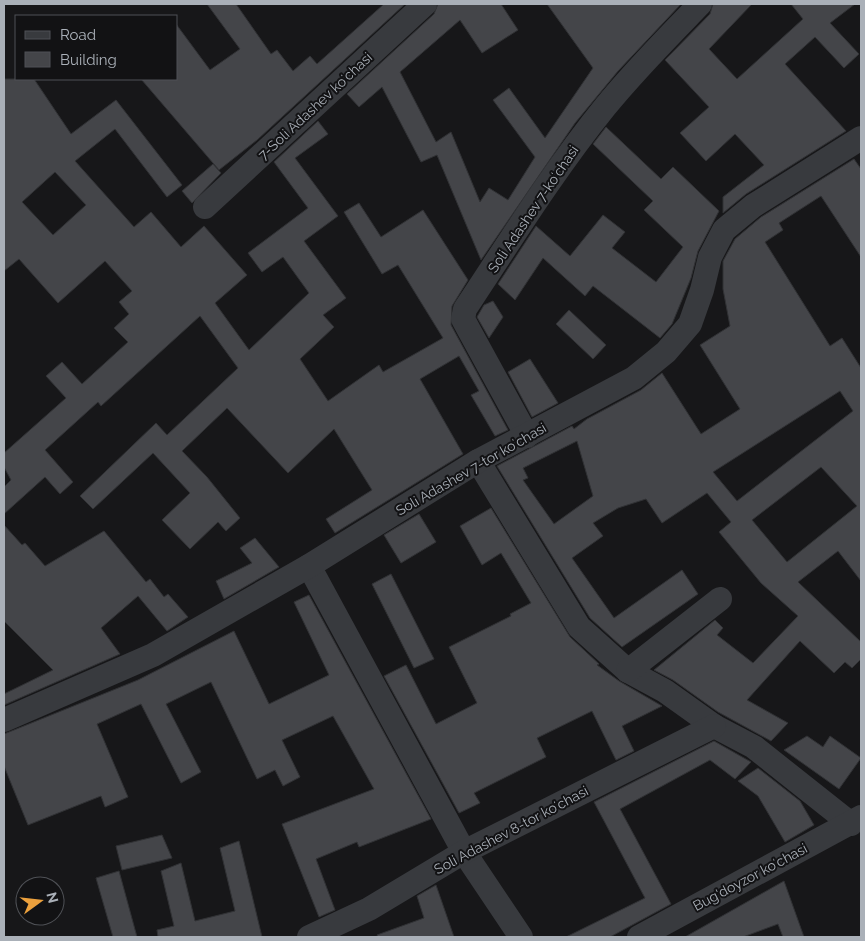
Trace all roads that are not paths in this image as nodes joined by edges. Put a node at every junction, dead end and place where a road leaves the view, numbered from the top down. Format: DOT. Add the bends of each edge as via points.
graph roads {
  1 [pos="425,4"];
  2 [pos="700,4"];
  3 [pos="861,138"];
  4 [pos="205,207"];
  5 [pos="527,436"];
  6 [pos="478,461"];
  7 [pos="308,566"];
  8 [pos="720,599"];
  9 [pos="628,671"];
  10 [pos="4,720"];
  11 [pos="714,726"];
  12 [pos="856,820"];
  13 [pos="464,852"];
  14 [pos="664,931"];
  15 [pos="310,937"];
  16 [pos="521,937"];
  17 [pos="639,937"];
  1 -- 4 [label="street, 7-Soli Adashev koʻchasi"];
  2 -- 5 [label="street, Soli Adashev 7-koʻchasi" via="605,107 556,172 465,309 464,319 470,332"];
  3 -- 5 [label="street, Soli Adashev 7-tor koʻchasi" via="753,206 724,230 710,257 690,324 666,352 634,378"];
  5 -- 6 [label="street, Soli Adashev 7-tor koʻchasi"];
  6 -- 7 [label="street, Soli Adashev 7-tor koʻchasi"];
  6 -- 9 [label="street" via="580,627"];
  7 -- 10 [label="street, Soli Adashev 7-tor koʻchasi" via="153,654"];
  7 -- 13 [label="street"];
  8 -- 9 [label="street"];
  9 -- 11 [label="street" via="664,691"];
  11 -- 12 [label="street" via="754,747"];
  11 -- 13 [label="street, Soli Adashev 8-tor koʻchasi"];
  12 -- 14 [label="street, Bug'doyzor koʻchasi"];
  13 -- 15 [label="street, Soli Adashev 8-tor koʻchasi" via="369,909"];
  13 -- 16 [label="street"];
  14 -- 17 [label="street, Bug'doyzor koʻchasi"];
}
